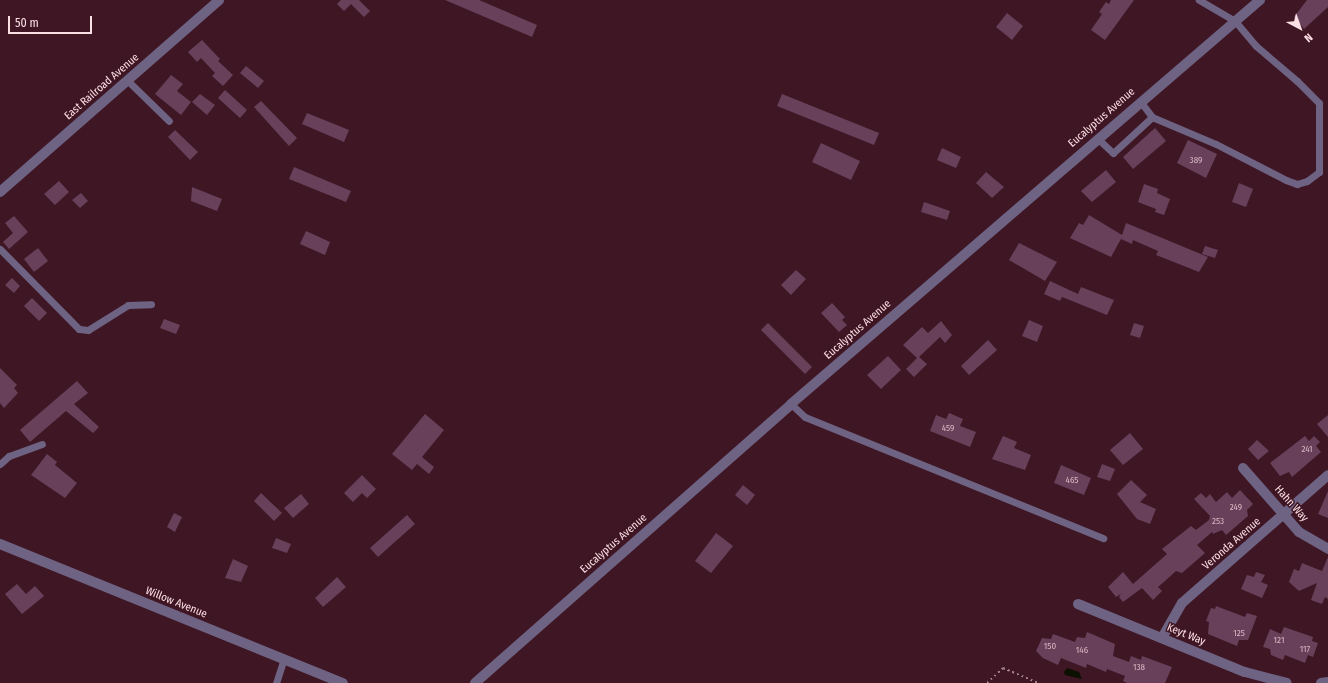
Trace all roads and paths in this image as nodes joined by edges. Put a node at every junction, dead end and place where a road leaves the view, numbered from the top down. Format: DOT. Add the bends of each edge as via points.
graph roads {
  1 [pos="219,0"];
  2 [pos="1199,0"];
  3 [pos="1260,0"];
  4 [pos="1235,21"];
  5 [pos="128,81"];
  6 [pos="1140,101"];
  7 [pos="1152,116"];
  8 [pos="169,121"];
  9 [pos="1097,138"];
  10 [pos="0,192"];
  11 [pos="0,249"];
  12 [pos="151,304"];
  13 [pos="791,404"];
  14 [pos="42,444"];
  15 [pos="0,464"];
  16 [pos="1243,468"];
  17 [pos="1328,475"];
  18 [pos="1284,514"];
  19 [pos="1103,538"];
  20 [pos="0,544"];
  21 [pos="1328,549"];
  22 [pos="1078,604"];
  23 [pos="1162,638"];
  24 [pos="284,659"];
  25 [pos="1328,682"];
  26 [pos="276,683"];
  27 [pos="343,683"];
  28 [pos="475,683"];
  29 [pos="987,683"];
  30 [pos="1039,683"];
  31 [pos="1287,683"];
  32 [pos="1321,683"];
  1 -- 5 [label="street, East Railroad Avenue"];
  2 -- 4 [label="lane"];
  3 -- 4 [label="street, Eucalyptus Avenue"];
  4 -- 6 [label="street, Eucalyptus Avenue"];
  4 -- 7 [label="lane" via="1256,46 1319,103 1319,172 1307,181 1297,184"];
  5 -- 8 [label="lane"];
  5 -- 10 [label="street, East Railroad Avenue"];
  6 -- 7 [label="lane"];
  6 -- 9 [label="street, Eucalyptus Avenue"];
  7 -- 9 [label="lane" via="1113,153"];
  9 -- 13 [label="street, Eucalyptus Avenue"];
  11 -- 12 [label="lane" via="79,329 88,330 128,305"];
  13 -- 19 [label="lane" via="805,417"];
  13 -- 28 [label="street, Eucalyptus Avenue"];
  14 -- 15 [label="lane" via="9,456"];
  16 -- 18 [label="street, Hahn Way"];
  17 -- 18 [label="street, Veronda Avenue"];
  18 -- 21 [label="street, Hahn Way" via="1309,540"];
  18 -- 23 [label="street, Veronda Avenue" via="1182,604"];
  20 -- 24 [label="street, Willow Avenue"];
  22 -- 23 [label="street, Keyt Way"];
  23 -- 31 [label="street, Keyt Way" via="1245,672"];
  24 -- 26 [label="lane"];
  24 -- 27 [label="street, Willow Avenue"];
  25 -- 32 [label="street"];
  29 -- 30 [label="path" via="1003,668"];
}
